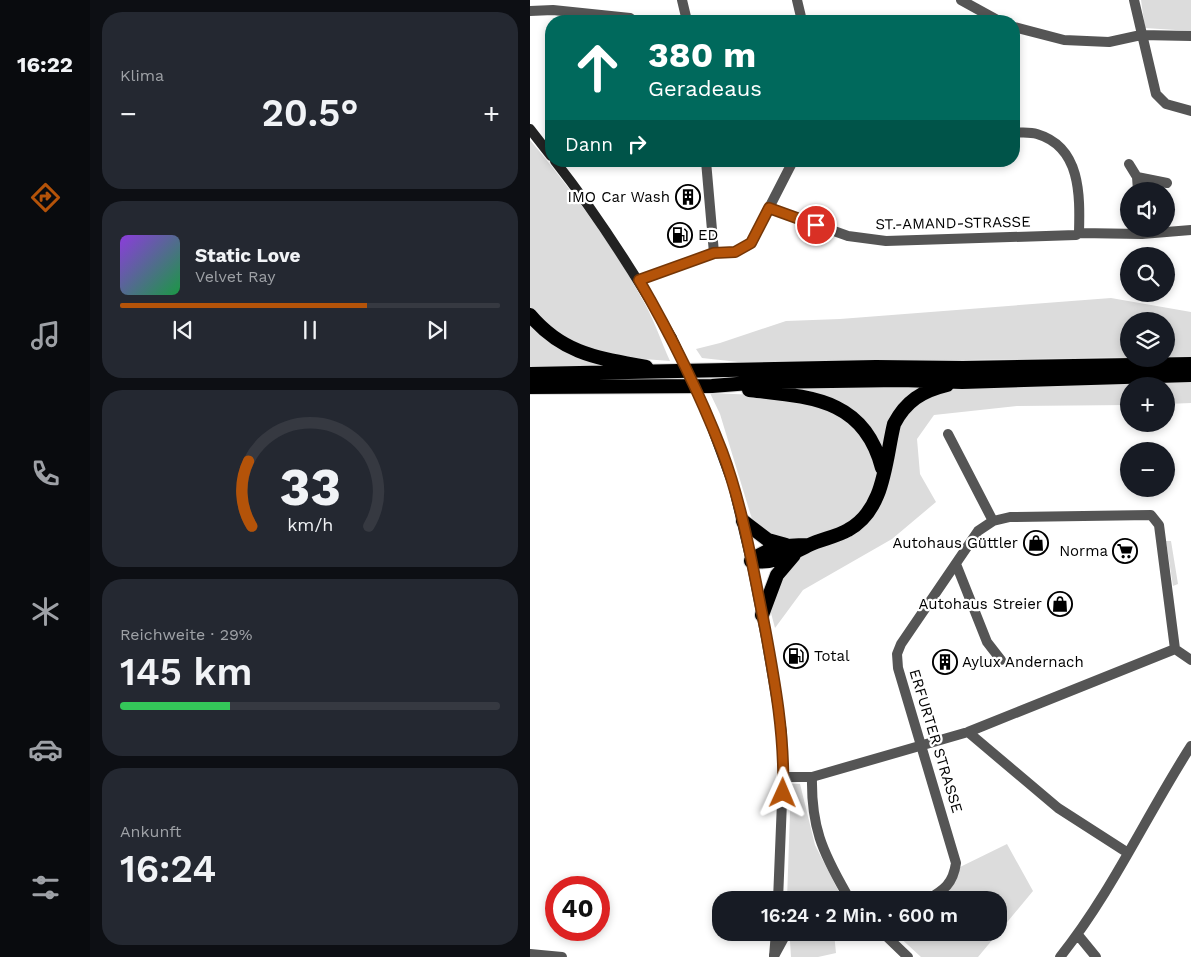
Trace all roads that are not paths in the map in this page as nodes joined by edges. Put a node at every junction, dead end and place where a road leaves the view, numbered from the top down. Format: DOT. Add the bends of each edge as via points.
graph roads {
  1 [pos="682,0"];
  2 [pos="797,0"];
  3 [pos="961,0"];
  4 [pos="1134,0"];
  5 [pos="530,11"];
  6 [pos="601,15"];
  7 [pos="686,15"];
  8 [pos="801,15"];
  9 [pos="988,15"];
  10 [pos="1020,28"];
  11 [pos="1141,35"];
  12 [pos="1191,36"];
  13 [pos="1191,111"];
  14 [pos="530,129"];
  15 [pos="1020,133"];
  16 [pos="545,148"];
  17 [pos="1129,164"];
  18 [pos="560,167"];
  19 [pos="707,167"];
  20 [pos="790,167"];
  21 [pos="1137,177"];
  22 [pos="1137,182"];
  23 [pos="1158,182"];
  24 [pos="769,208"];
  25 [pos="1175,230"];
  26 [pos="1191,230"];
  27 [pos="1120,232"];
  28 [pos="1079,233"];
  29 [pos="714,253"];
  30 [pos="639,280"];
  31 [pos="530,315"];
  32 [pos="1191,364"];
  33 [pos="679,372"];
  34 [pos="530,374"];
  35 [pos="1191,375"];
  36 [pos="962,382"];
  37 [pos="712,386"];
  38 [pos="530,387"];
  39 [pos="948,434"];
  40 [pos="883,471"];
  41 [pos="743,521"];
  42 [pos="993,521"];
  43 [pos="791,549"];
  44 [pos="751,561"];
  45 [pos="956,564"];
  46 [pos="762,615"];
  47 [pos="1175,649"];
  48 [pos="1001,660"];
  49 [pos="1191,660"];
  50 [pos="968,732"];
  51 [pos="923,746"];
  52 [pos="1191,746"];
  53 [pos="783,777"];
  54 [pos="812,777"];
  55 [pos="1128,853"];
  56 [pos="778,891"];
  57 [pos="845,891"];
  58 [pos="942,891"];
  59 [pos="1078,935"];
  60 [pos="775,941"];
  61 [pos="782,941"];
  62 [pos="891,941"];
  63 [pos="530,954"];
  64 [pos="774,956"];
  65 [pos="562,957"];
  66 [pos="908,957"];
  67 [pos="1060,957"];
  68 [pos="1096,957"];
  1 -- 7 [label="street"];
  2 -- 8 [label="street"];
  3 -- 9 [label="street"];
  4 -- 11 [label="street"];
  5 -- 6 [label="street"];
  10 -- 11 [label="street" via="1064,40 1110,42"];
  11 -- 12 [label="street"];
  11 -- 13 [label="street" via="1156,94 1166,104"];
  14 -- 16 [label="main road"];
  15 -- 28 [label="street" via="1037,134 1059,145 1074,166 1080,199"];
  17 -- 21 [label="street"];
  18 -- 30 [label="main road"];
  19 -- 29 [label="street"];
  20 -- 24 [label="street"];
  21 -- 22 [label="street"];
  21 -- 23 [label="street"];
  24 -- 28 [label="street, ST.-AMAND-STRASSE" via="848,236 886,241"];
  24 -- 29 [label="street" via="751,243 735,252"];
  25 -- 26 [label="street, ST.-AMAND-STRASSE"];
  27 -- 28 [label="street, ST.-AMAND-STRASSE"];
  29 -- 30 [label="street"];
  30 -- 41 [label="main road, bridge" via="672,338 707,414"];
  31 -- 33 [label="highway" via="556,341 570,349 598,358"];
  32 -- 33 [label="highway"];
  33 -- 34 [label="highway"];
  35 -- 36 [label="highway"];
  36 -- 37 [label="highway" via="762,382"];
  36 -- 40 [label="highway" via="934,388 917,395 907,404 894,424"];
  37 -- 38 [label="highway"];
  37 -- 40 [label="highway" via="786,394 835,406 864,426 873,439"];
  39 -- 42 [label="street"];
  40 -- 43 [label="highway" via="878,496 860,522 840,535"];
  41 -- 43 [label="highway" via="768,540"];
  41 -- 44 [label="main road"];
  42 -- 45 [label="street, ERFURTER STRASSE" via="978,531"];
  42 -- 47 [label="street, ERFURTER STRASSE" via="1020,516 1151,514 1159,525"];
  43 -- 44 [label="highway" via="770,562"];
  43 -- 46 [label="highway"];
  44 -- 46 [label="street"];
  45 -- 48 [label="street" via="987,642"];
  45 -- 51 [label="street, ERFURTER STRASSE" via="924,608 897,654 898,668"];
  46 -- 53 [label="street" via="782,732"];
  47 -- 49 [label="street"];
  47 -- 50 [label="street"];
  50 -- 51 [label="street"];
  50 -- 55 [label="street" via="1058,808"];
  51 -- 54 [label="street"];
  51 -- 58 [label="street, ERFURTER STRASSE" via="956,862 954,876"];
  52 -- 55 [label="street"];
  53 -- 54 [label="street"];
  53 -- 56 [label="street"];
  54 -- 57 [label="street" via="813,820 828,861"];
  55 -- 59 [label="street"];
  59 -- 67 [label="street"];
  59 -- 68 [label="street"];
  60 -- 64 [label="street"];
  61 -- 64 [label="street"];
  62 -- 66 [label="street"];
  63 -- 65 [label="street"];
}
